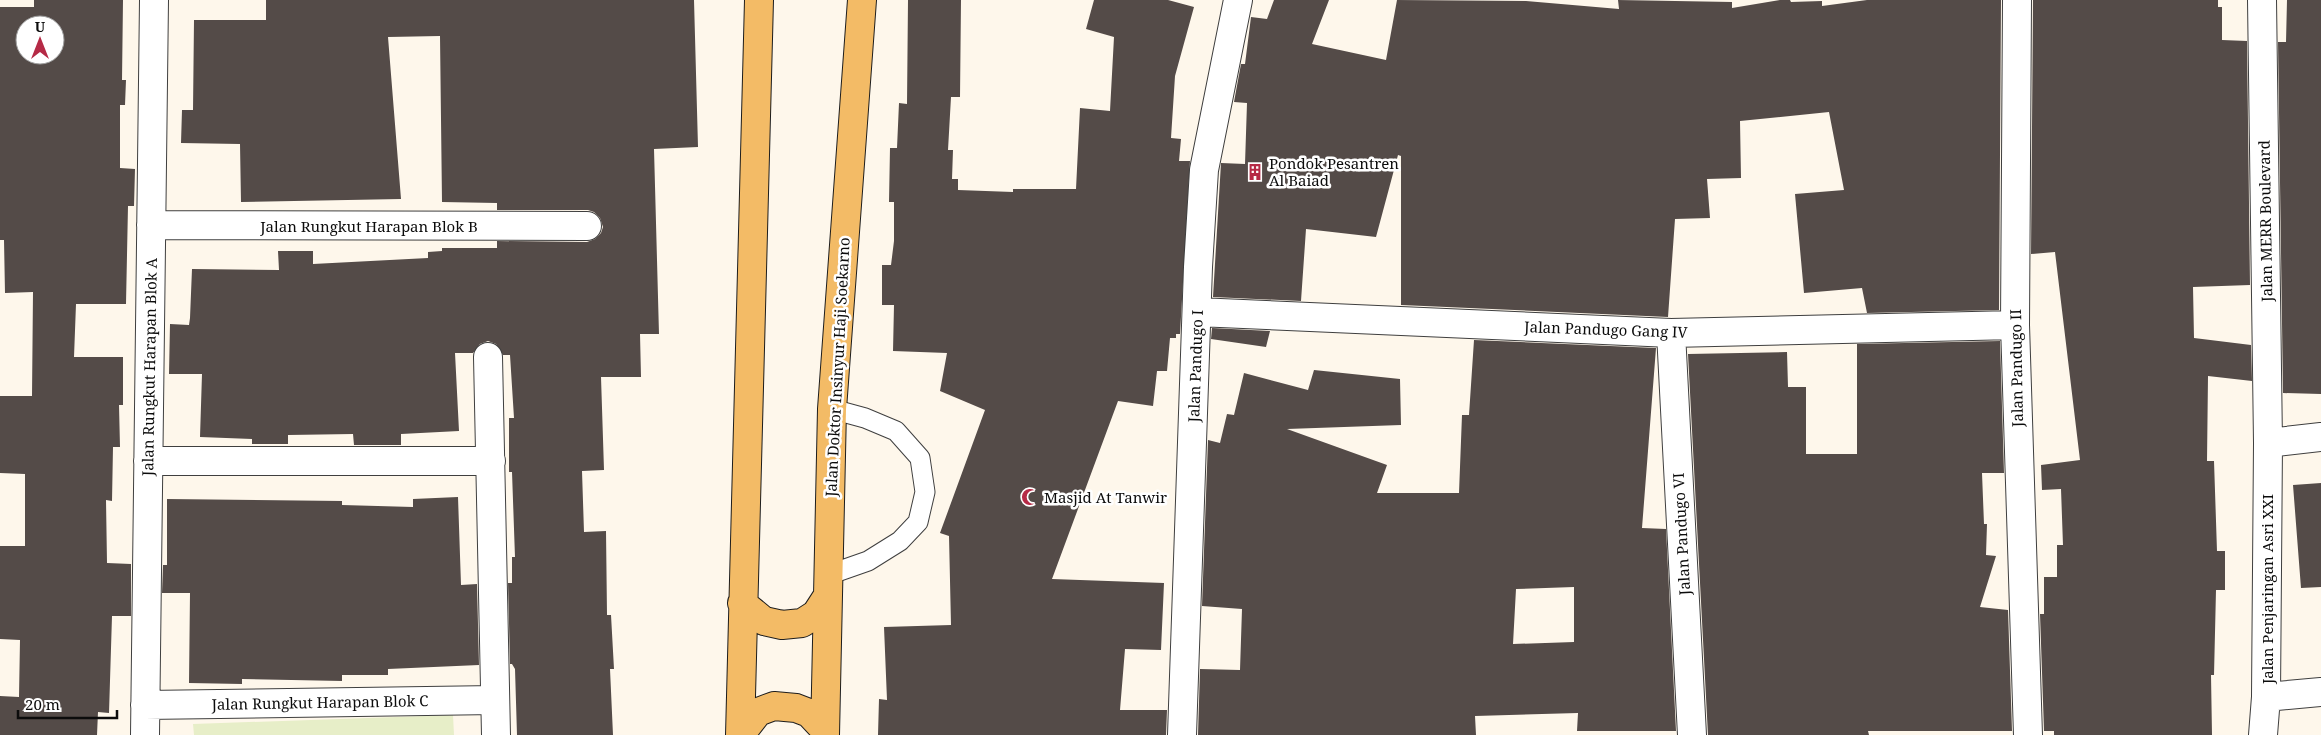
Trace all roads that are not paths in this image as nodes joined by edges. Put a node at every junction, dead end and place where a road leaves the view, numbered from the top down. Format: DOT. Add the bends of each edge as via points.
graph roads {
  1 [pos="154,0"];
  2 [pos="759,0"];
  3 [pos="862,0"];
  4 [pos="1238,0"];
  5 [pos="2016,0"];
  6 [pos="2262,0"];
  7 [pos="151,225"];
  8 [pos="587,226"];
  9 [pos="1197,312"];
  10 [pos="2014,325"];
  11 [pos="1671,333"];
  12 [pos="488,357"];
  13 [pos="832,409"];
  14 [pos="2321,437"];
  15 [pos="2268,443"];
  16 [pos="148,461"];
  17 [pos="490,461"];
  18 [pos="828,586"];
  19 [pos="742,603"];
  20 [pos="2321,692"];
  21 [pos="2266,697"];
  22 [pos="496,700"];
  23 [pos="145,705"];
  24 [pos="825,733"];
  25 [pos="145,735"];
  26 [pos="496,735"];
  27 [pos="740,735"];
  28 [pos="1182,735"];
  29 [pos="1692,735"];
  30 [pos="2028,735"];
  31 [pos="2263,735"];
  1 -- 7 [label="street, Jalan Rungkut Harapan Blok A"];
  2 -- 19 [label="main road"];
  3 -- 13 [label="main road, Jalan Doktor Insinyur Haji Soekarno"];
  4 -- 9 [label="street, Jalan Pandugo I" via="1204,170"];
  5 -- 10 [label="street, Jalan Pandugo II"];
  6 -- 15 [label="street, Jalan MERR Boulevard"];
  7 -- 8 [label="street, Jalan Rungkut Harapan Blok B"];
  7 -- 16 [label="street, Jalan Rungkut Harapan Blok A"];
  9 -- 11 [label="street, Jalan Pandugo Gang IV"];
  9 -- 28 [label="street, Jalan Pandugo I"];
  10 -- 11 [label="street, Jalan Pandugo Gang IV"];
  10 -- 30 [label="street, Jalan Pandugo II"];
  11 -- 29 [label="street, Jalan Pandugo VI"];
  12 -- 17 [label="street"];
  13 -- 18 [label="main road, Jalan Doktor Insinyur Haji Soekarno"];
  13 -- 18 [label="lane" via="896,431 920,458 925,492 918,522 900,541"];
  14 -- 15 [label="street"];
  15 -- 21 [label="street, Jalan Penjaringan Asri XXI"];
  16 -- 17 [label="street"];
  16 -- 23 [label="street, Jalan Rungkut Harapan Blok A"];
  17 -- 22 [label="street"];
  18 -- 19 [label="main road" via="816,614 802,622 782,625 764,621"];
  18 -- 24 [label="main road, Jalan Doktor Insinyur Haji Soekarno"];
  19 -- 27 [label="main road"];
  20 -- 21 [label="street"];
  21 -- 31 [label="street, Jalan Penjaringan Asri XXI"];
  22 -- 23 [label="street, Jalan Rungkut Harapan Blok C"];
  22 -- 26 [label="street"];
  23 -- 25 [label="street, Jalan Rungkut Harapan Blok A"];
  24 -- 27 [label="main road" via="809,713 774,706 758,712"];
}
